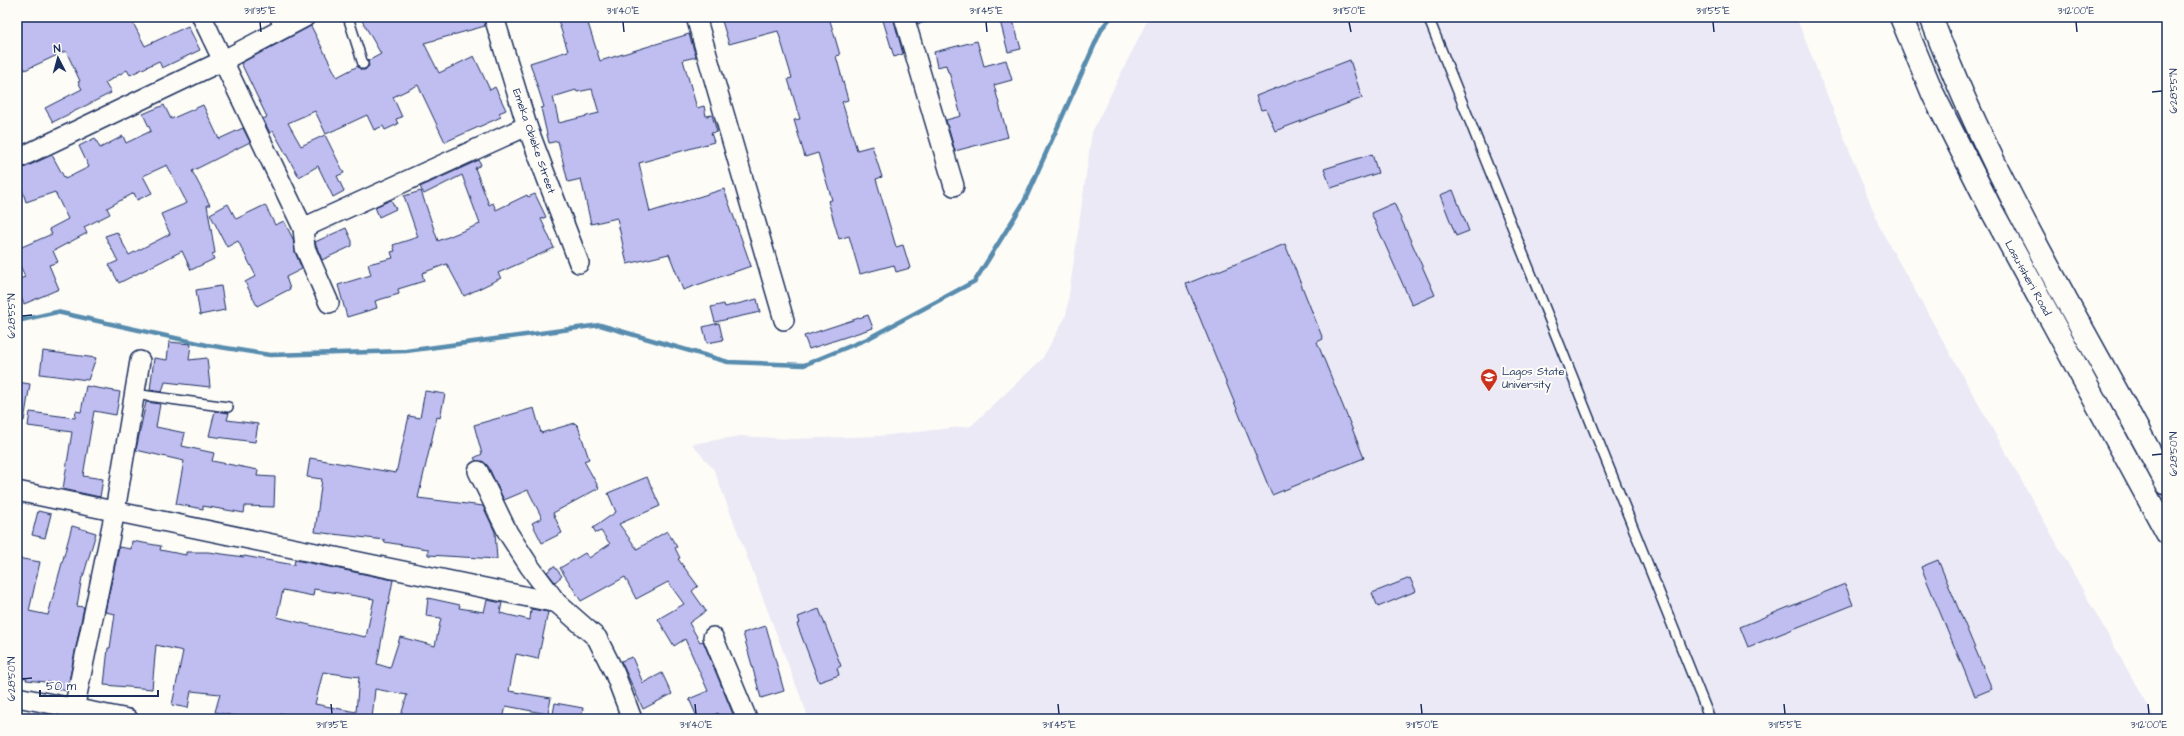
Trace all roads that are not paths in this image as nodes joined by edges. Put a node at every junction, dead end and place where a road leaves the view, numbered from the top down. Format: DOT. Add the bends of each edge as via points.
graph roads {
  1 [pos="202,17"];
  2 [pos="305,17"];
  3 [pos="348,17"];
  4 [pos="696,17"];
  5 [pos="904,17"];
  6 [pos="1428,17"];
  7 [pos="1901,17"];
  8 [pos="1931,17"];
  9 [pos="501,18"];
  10 [pos="277,24"];
  11 [pos="222,61"];
  12 [pos="363,64"];
  13 [pos="527,126"];
  14 [pos="17,159"];
  15 [pos="954,186"];
  16 [pos="303,228"];
  17 [pos="579,263"];
  18 [pos="328,303"];
  19 [pos="784,320"];
  20 [pos="140,361"];
  21 [pos="134,394"];
  22 [pos="228,407"];
  23 [pos="478,471"];
  24 [pos="2167,484"];
  25 [pos="17,491"];
  26 [pos="115,510"];
  27 [pos="2167,533"];
  28 [pos="557,603"];
  29 [pos="713,638"];
  30 [pos="17,697"];
  31 [pos="74,714"];
  32 [pos="128,719"];
  33 [pos="632,719"];
  34 [pos="747,719"];
  35 [pos="1710,719"];
  1 -- 11 [label="street"];
  2 -- 10 [label="street"];
  3 -- 12 [label="lane"];
  4 -- 19 [label="street"];
  5 -- 15 [label="street"];
  6 -- 35 [label="lane"];
  7 -- 27 [label="main road, Lasu-Isheri Road" via="1933,94 1992,211"];
  8 -- 24 [label="main road" via="1970,114 2012,199"];
  9 -- 13 [label="street, Emeka Obieke Street"];
  10 -- 11 [label="street"];
  11 -- 14 [label="street"];
  11 -- 16 [label="street"];
  13 -- 16 [label="street"];
  13 -- 17 [label="street, Emeka Obieke Street"];
  16 -- 18 [label="street" via="305,248"];
  20 -- 21 [label="street"];
  21 -- 22 [label="lane"];
  21 -- 26 [label="street"];
  23 -- 28 [label="street" via="508,533"];
  25 -- 26 [label="street"];
  26 -- 28 [label="street"];
  26 -- 31 [label="street"];
  28 -- 33 [label="street" via="597,638 616,674"];
  29 -- 34 [label="street"];
  30 -- 31 [label="street"];
  31 -- 32 [label="street"];
}
